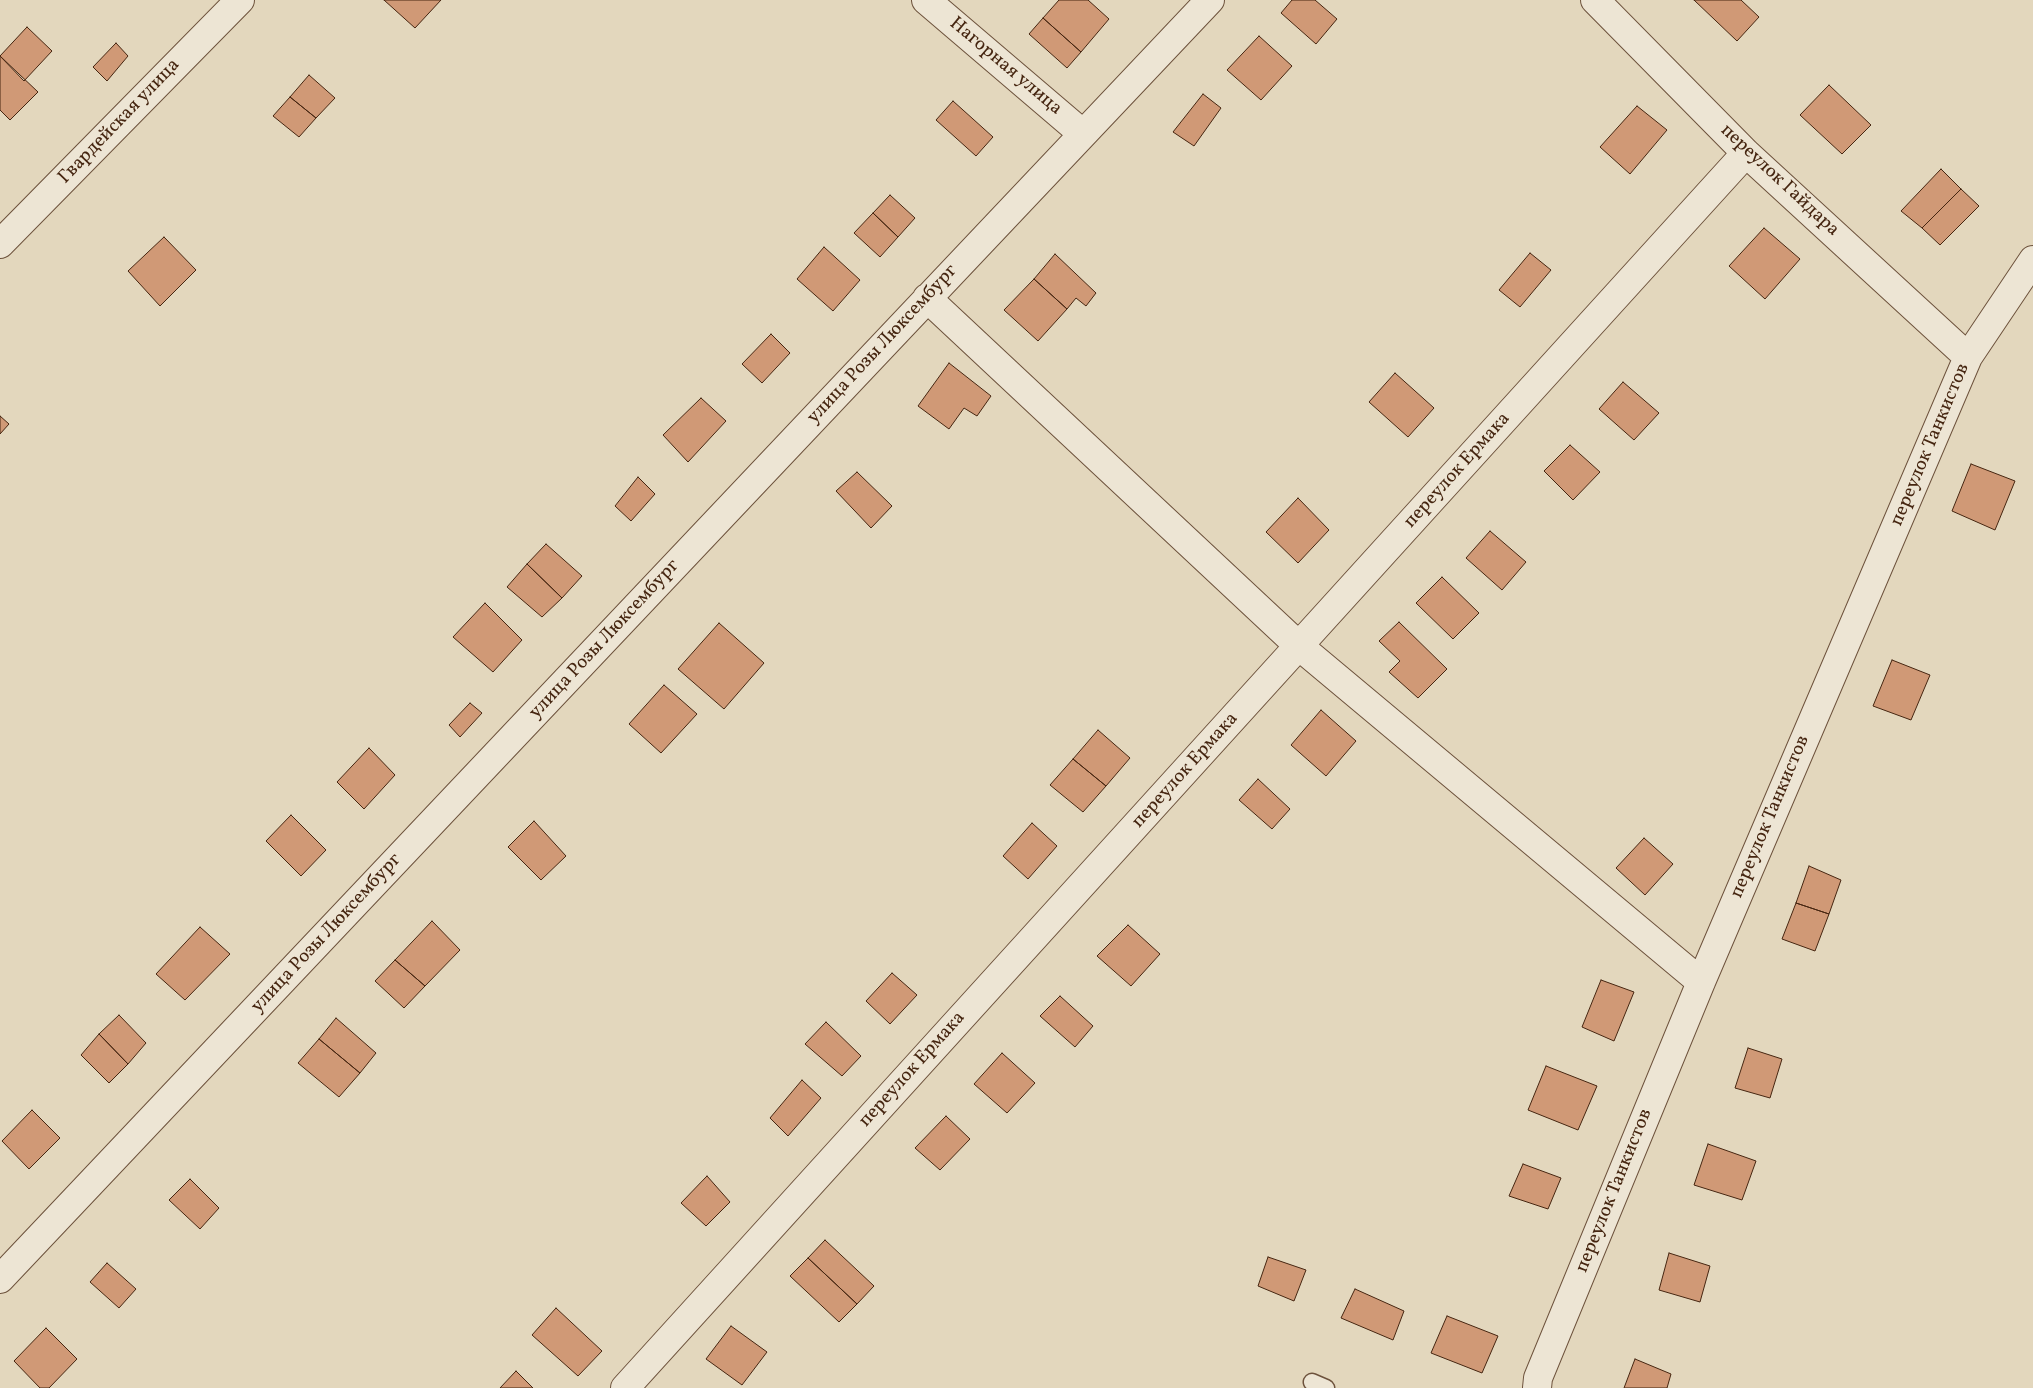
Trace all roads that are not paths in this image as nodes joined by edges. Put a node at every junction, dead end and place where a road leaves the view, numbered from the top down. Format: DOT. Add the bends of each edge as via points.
graph roads {
  1 [pos="240,0"];
  2 [pos="926,0"];
  3 [pos="1210,0"];
  4 [pos="1595,0"];
  5 [pos="1083,134"];
  6 [pos="1746,153"];
  7 [pos="0,244"];
  8 [pos="2033,260"];
  9 [pos="927,298"];
  10 [pos="1968,357"];
  11 [pos="1299,646"];
  12 [pos="1701,982"];
  13 [pos="0,1279"];
  14 [pos="625,1388"];
  15 [pos="1538,1388"];
  1 -- 7 [label="street, Гвардейская улица"];
  2 -- 5 [label="street, Нагорная улица"];
  3 -- 5 [label="street, улица Розы Люксембург"];
  4 -- 6 [label="street, переулок Гайдара"];
  5 -- 9 [label="street, улица Розы Люксембург"];
  6 -- 10 [label="street, переулок Гайдара"];
  6 -- 11 [label="street, переулок Ермака"];
  8 -- 10 [label="street, переулок Танкистов"];
  9 -- 11 [label="street"];
  9 -- 13 [label="street, улица Розы Люксембург"];
  10 -- 12 [label="street, переулок Танкистов"];
  11 -- 12 [label="street"];
  11 -- 14 [label="street, переулок Ермака"];
  12 -- 15 [label="street, переулок Танкистов" via="1538,1378"];
}
